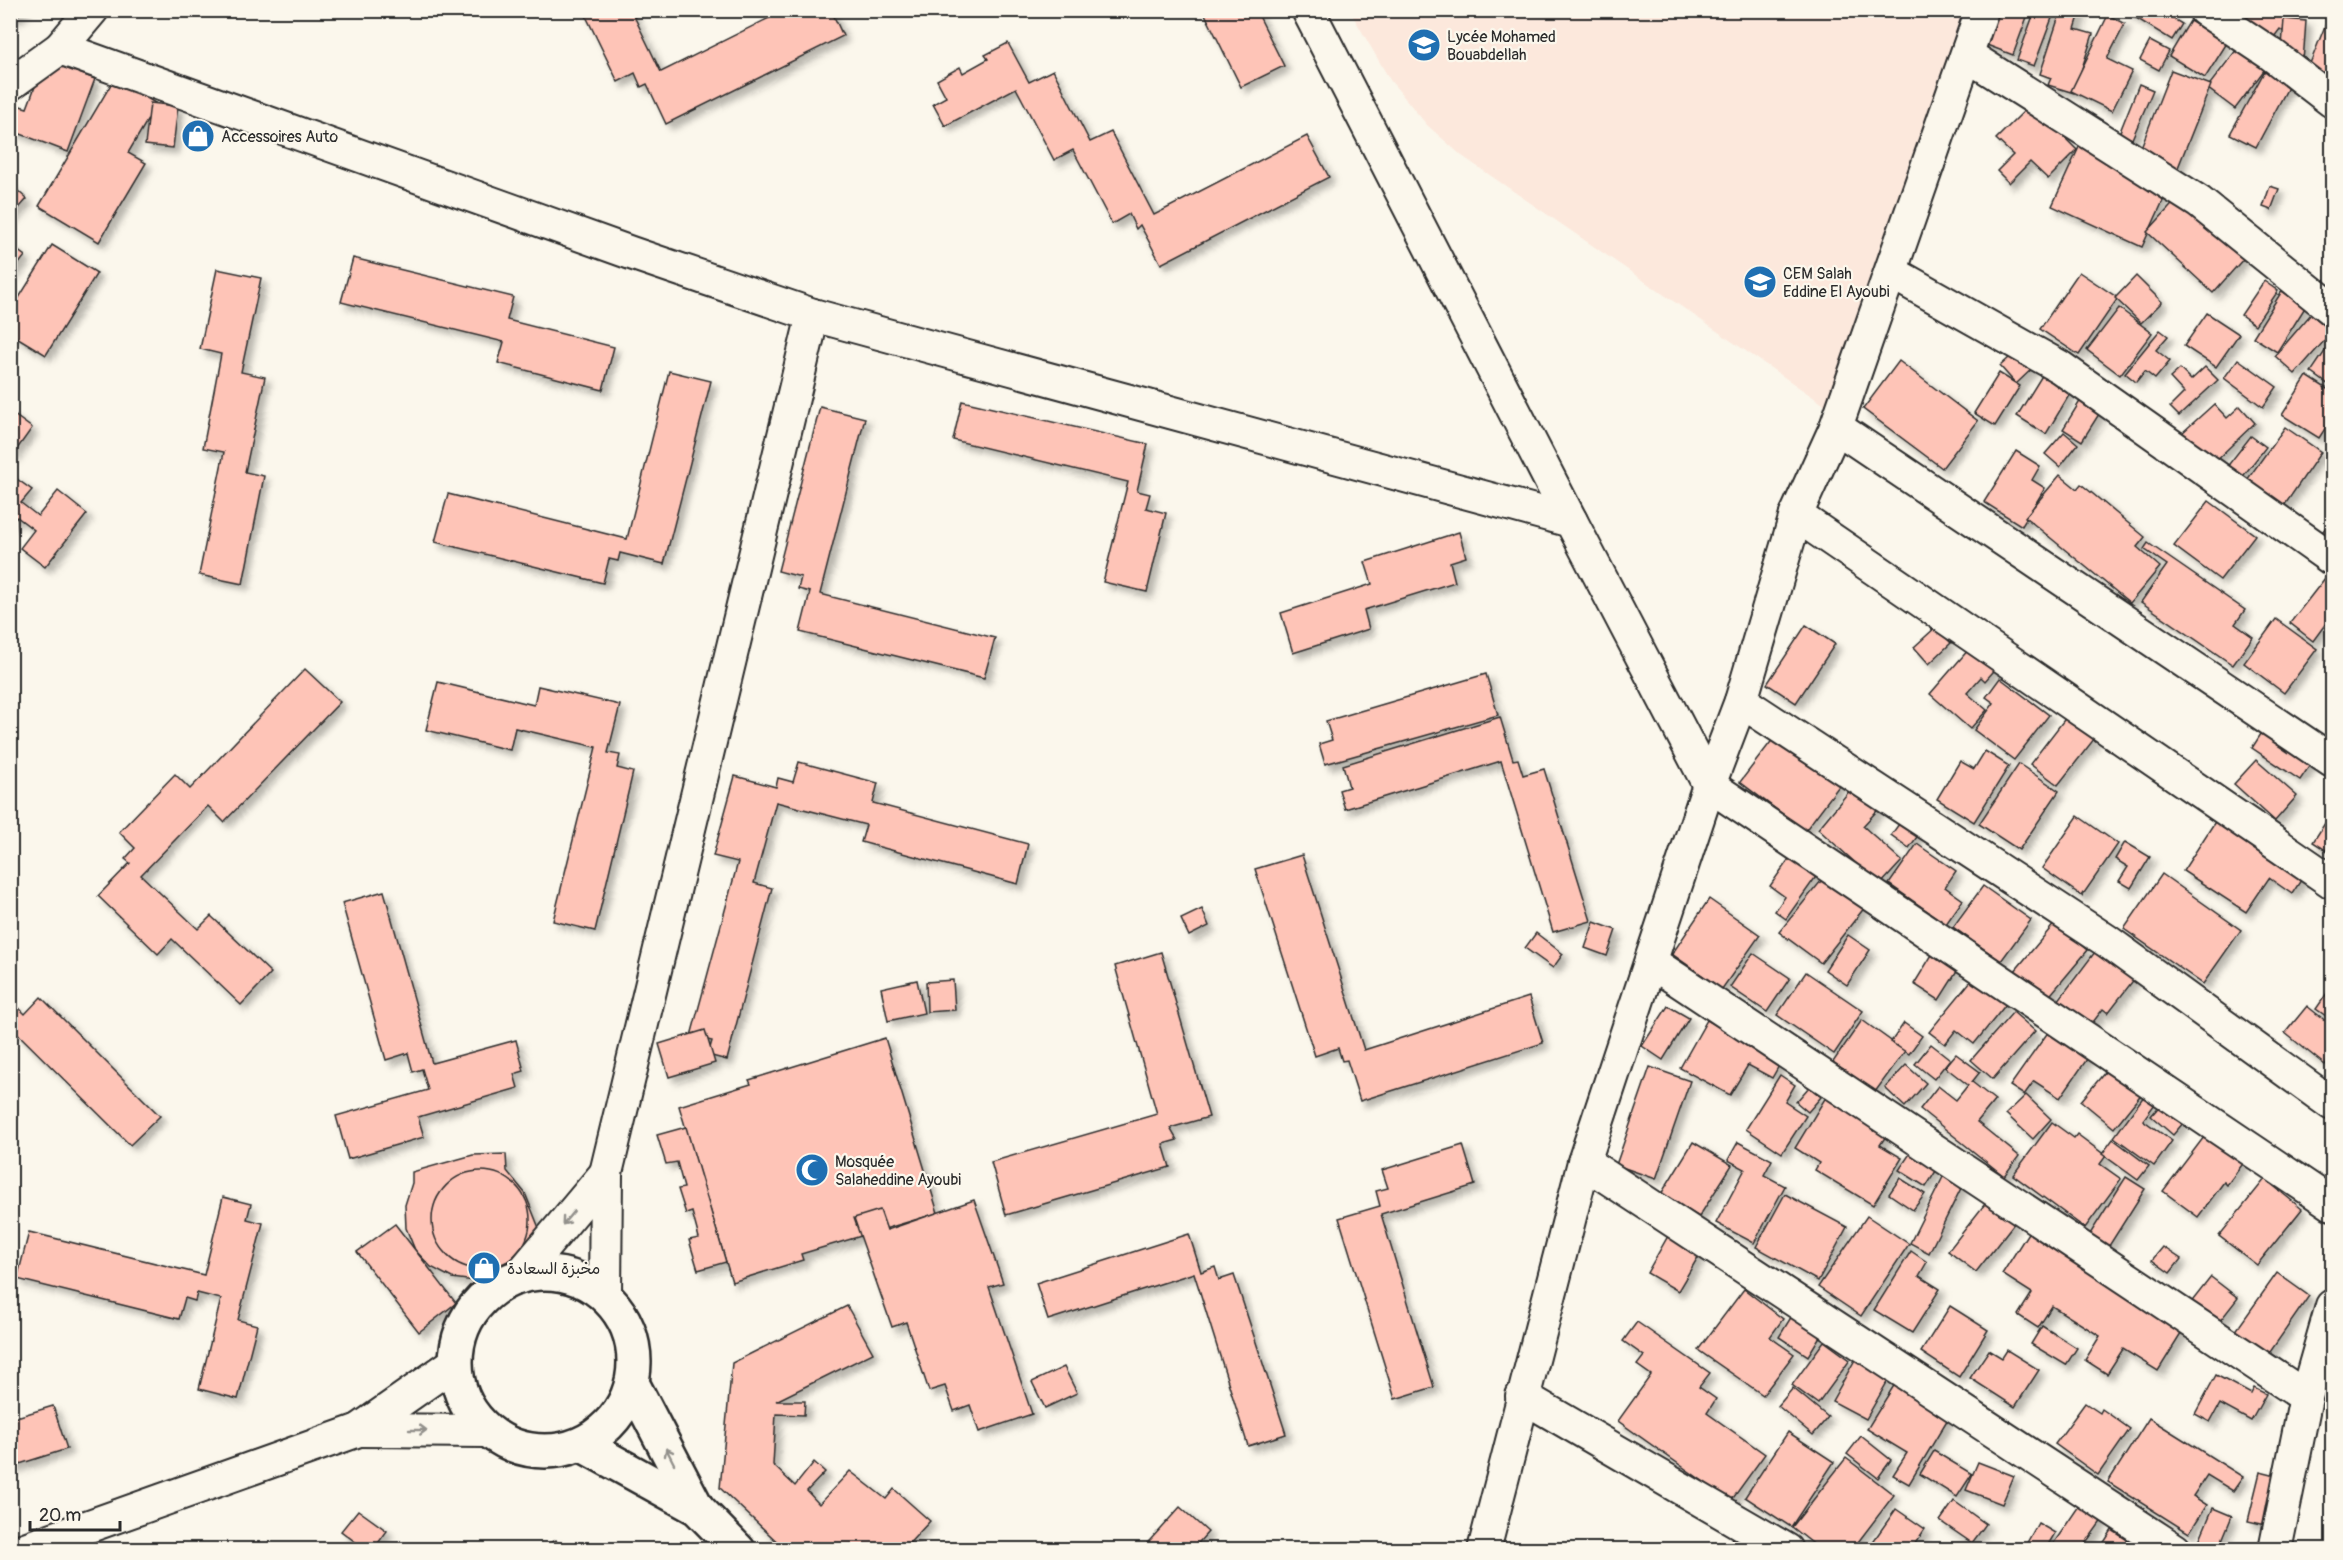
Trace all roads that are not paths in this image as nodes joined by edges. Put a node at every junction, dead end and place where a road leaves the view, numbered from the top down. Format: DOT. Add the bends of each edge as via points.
graph roads {
  1 [pos="92,10"];
  2 [pos="1308,10"];
  3 [pos="1982,10"];
  4 [pos="2205,10"];
  5 [pos="60,48"];
  6 [pos="1967,55"];
  7 [pos="10,84"];
  8 [pos="2332,101"];
  9 [pos="1892,272"];
  10 [pos="2332,309"];
  11 [pos="813,315"];
  12 [pos="1836,427"];
  13 [pos="1796,515"];
  14 [pos="1570,521"];
  15 [pos="2332,559"];
  16 [pos="1740,701"];
  17 [pos="2332,761"];
  18 [pos="1709,785"];
  19 [pos="2332,882"];
  20 [pos="1651,962"];
  21 [pos="2332,1104"];
  22 [pos="1584,1162"];
  23 [pos="606,1173"];
  24 [pos="2332,1204"];
  25 [pos="518,1278"];
  26 [pos="605,1296"];
  27 [pos="2332,1306"];
  28 [pos="456,1362"];
  29 [pos="632,1383"];
  30 [pos="1522,1396"];
  31 [pos="2306,1397"];
  32 [pos="359,1430"];
  33 [pos="488,1431"];
  34 [pos="581,1444"];
  35 [pos="697,1508"];
  36 [pos="22,1550"];
  37 [pos="738,1550"];
  38 [pos="1484,1550"];
  39 [pos="1787,1550"];
  40 [pos="2175,1550"];
  41 [pos="2275,1550"];
  1 -- 5 [label="street"];
  2 -- 14 [label="street"];
  3 -- 6 [label="street"];
  4 -- 8 [label="street"];
  5 -- 7 [label="street"];
  5 -- 11 [label="street"];
  6 -- 9 [label="street"];
  6 -- 10 [label="street" via="2199,202"];
  9 -- 12 [label="street"];
  9 -- 15 [label="street" via="2060,367"];
  11 -- 14 [label="street"];
  11 -- 23 [label="street"];
  12 -- 13 [label="street"];
  12 -- 17 [label="street"];
  13 -- 16 [label="street"];
  13 -- 19 [label="street"];
  14 -- 18 [label="street"];
  16 -- 18 [label="street"];
  16 -- 21 [label="street" via="2107,941"];
  18 -- 20 [label="street"];
  18 -- 24 [label="street"];
  20 -- 22 [label="street"];
  20 -- 31 [label="street"];
  22 -- 30 [label="street"];
  22 -- 40 [label="street"];
  23 -- 25 [label="street, one-way"];
  23 -- 26 [label="street"];
  25 -- 26 [label="street" via="541,1273 564,1275"];
  25 -- 28 [label="street" via="489,1294 467,1319"];
  26 -- 29 [label="street" via="620,1314 630,1336 634,1359"];
  27 -- 31 [label="street"];
  28 -- 32 [label="street"];
  28 -- 33 [label="street" via="459,1388 470,1411"];
  29 -- 34 [label="street" via="621,1408 604,1429"];
  35 -- 29 [label="street, one-way"];
  30 -- 38 [label="street"];
  30 -- 39 [label="street"];
  31 -- 41 [label="street"];
  32 -- 33 [label="street, one-way"];
  32 -- 36 [label="street"];
  33 -- 34 [label="street" via="509,1444 532,1450 557,1450"];
  34 -- 35 [label="street"];
  35 -- 37 [label="street"];
}
